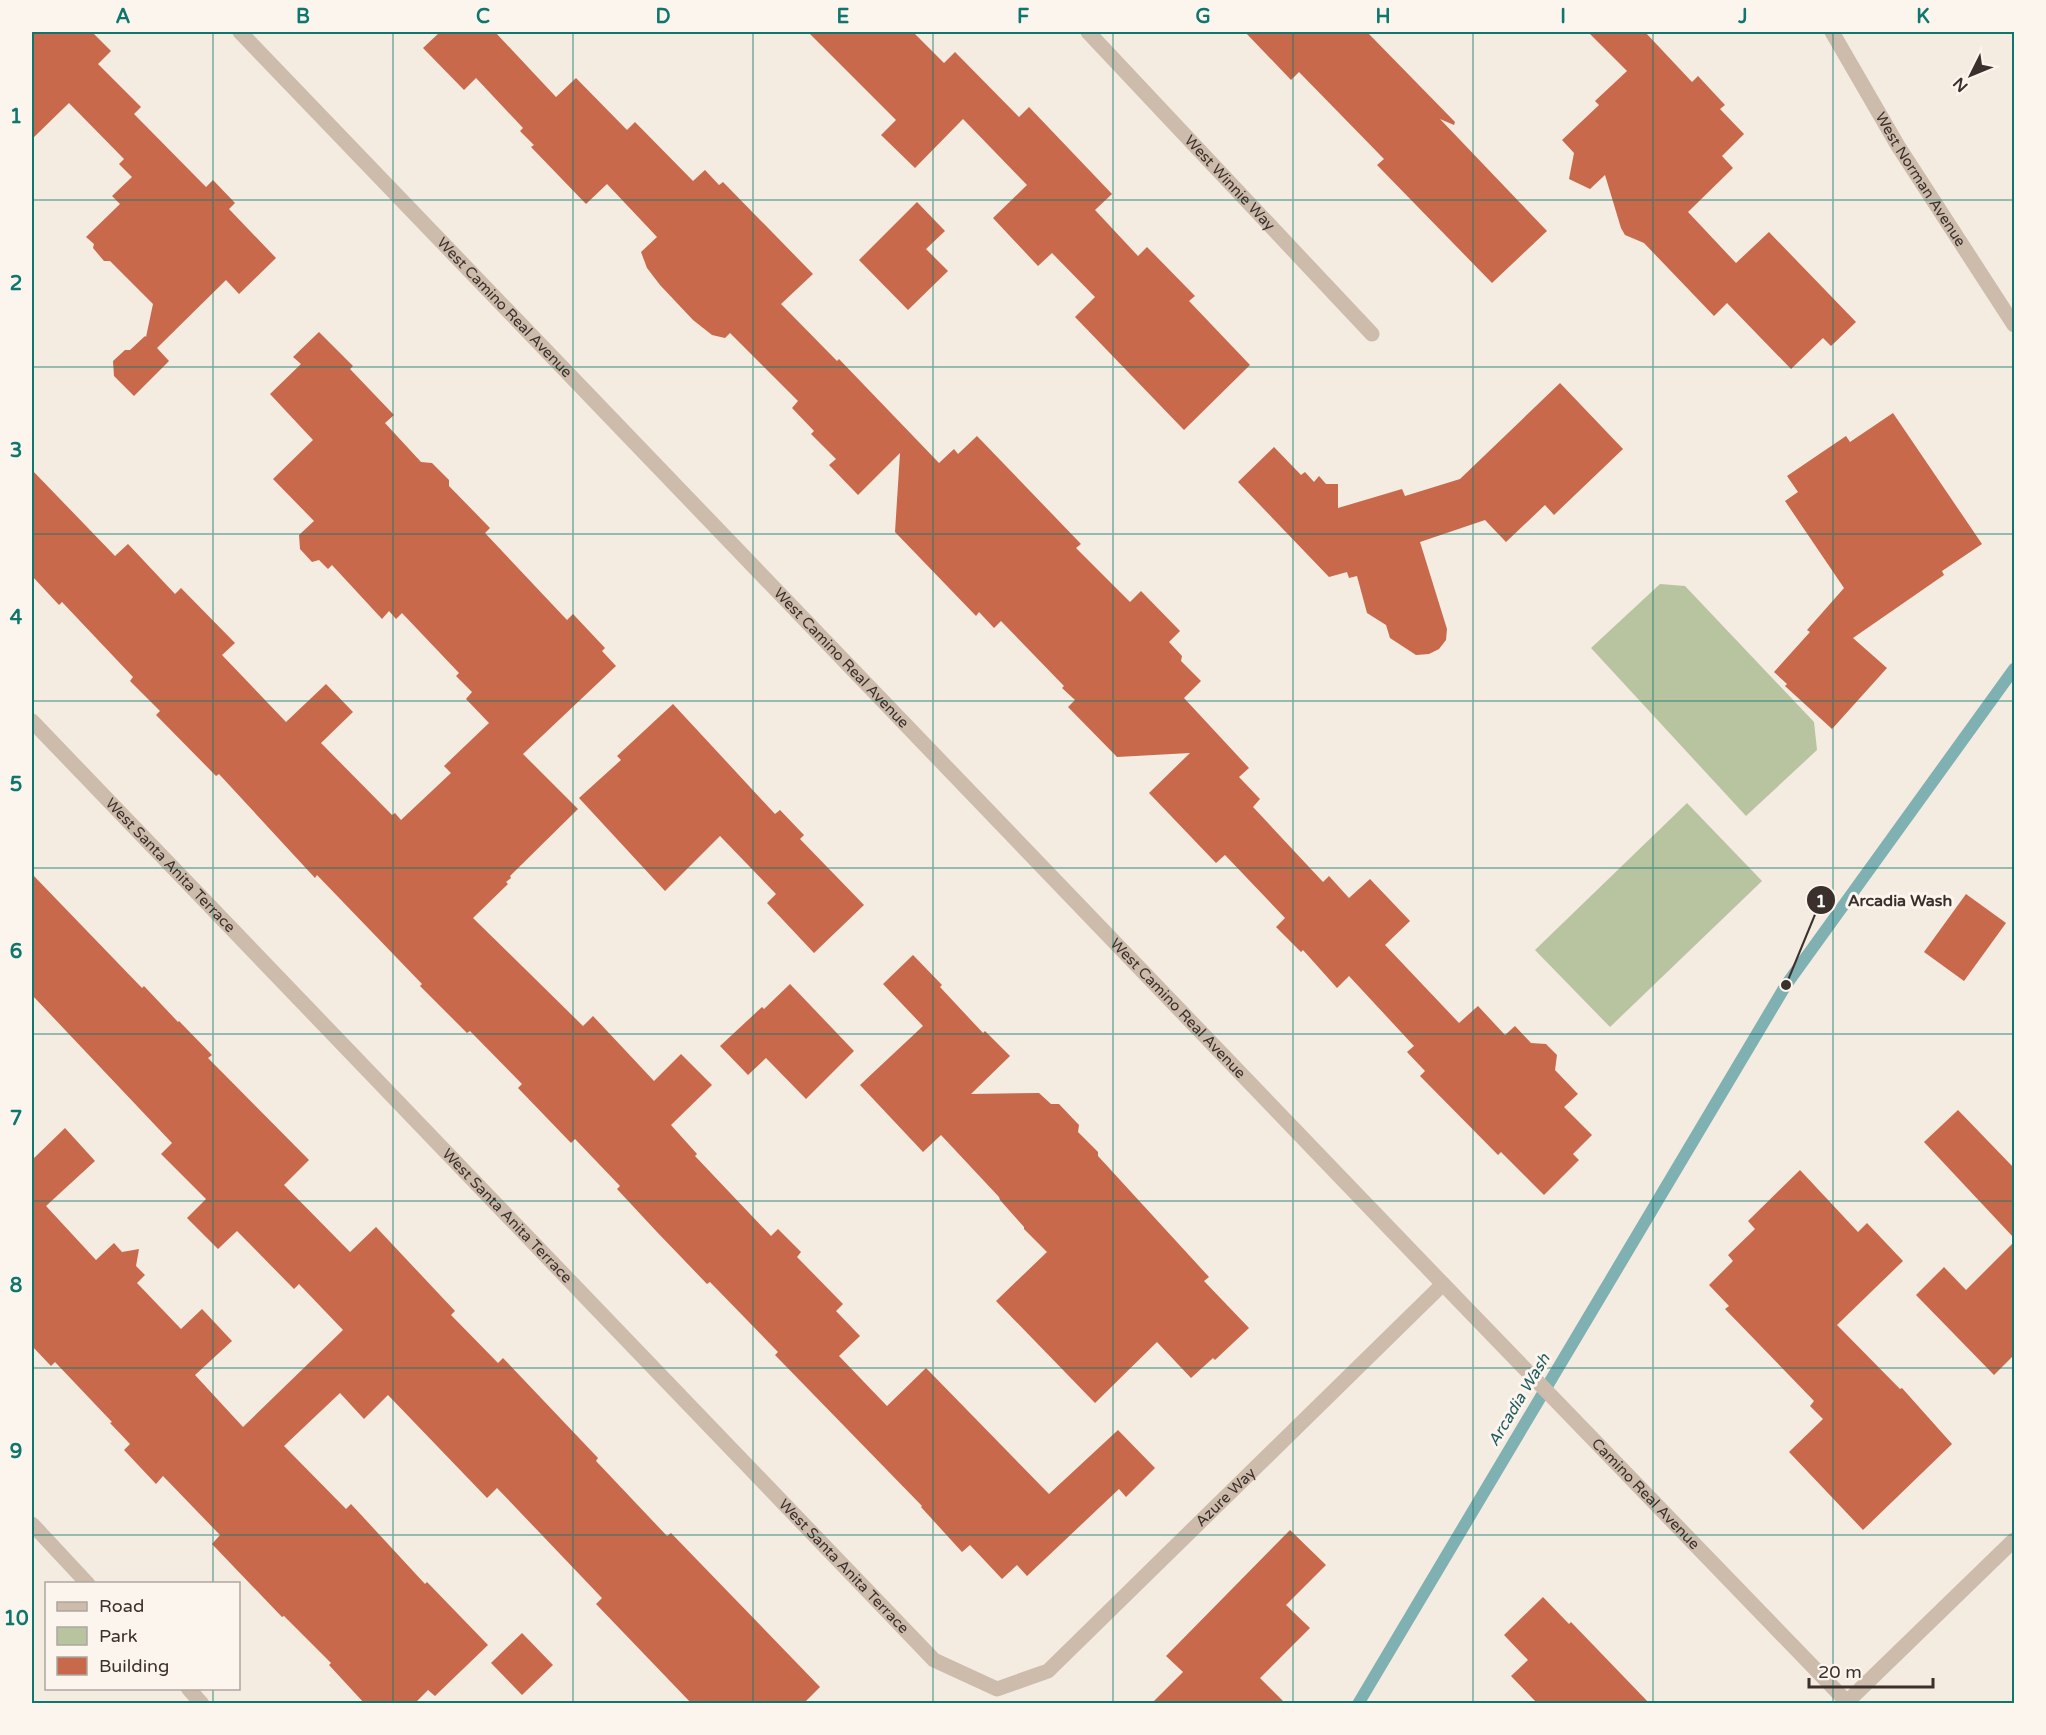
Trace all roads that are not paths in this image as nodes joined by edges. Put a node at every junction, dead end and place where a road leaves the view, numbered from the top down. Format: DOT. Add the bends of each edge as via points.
graph roads {
  1 [pos="240,32"];
  2 [pos="1088,32"];
  3 [pos="1832,32"];
  4 [pos="2014,325"];
  5 [pos="1372,334"];
  6 [pos="32,721"];
  7 [pos="1443,1284"];
  8 [pos="32,1524"];
  9 [pos="2014,1540"];
  10 [pos="86,1582"];
  11 [pos="997,1689"];
  12 [pos="189,1690"];
  13 [pos="1847,1703"];
  14 [pos="202,1704"];
  1 -- 7 [label="street, West Camino Real Avenue"];
  2 -- 5 [label="street, West Winnie Way"];
  3 -- 4 [label="street, West Norman Avenue" via="1898,146"];
  6 -- 11 [label="street, West Santa Anita Terrace" via="934,1660"];
  7 -- 11 [label="street, Azure Way" via="1048,1671"];
  7 -- 13 [label="street, Camino Real Avenue"];
  8 -- 10 [label="street"];
  9 -- 13 [label="street"];
  12 -- 14 [label="street"];
}
